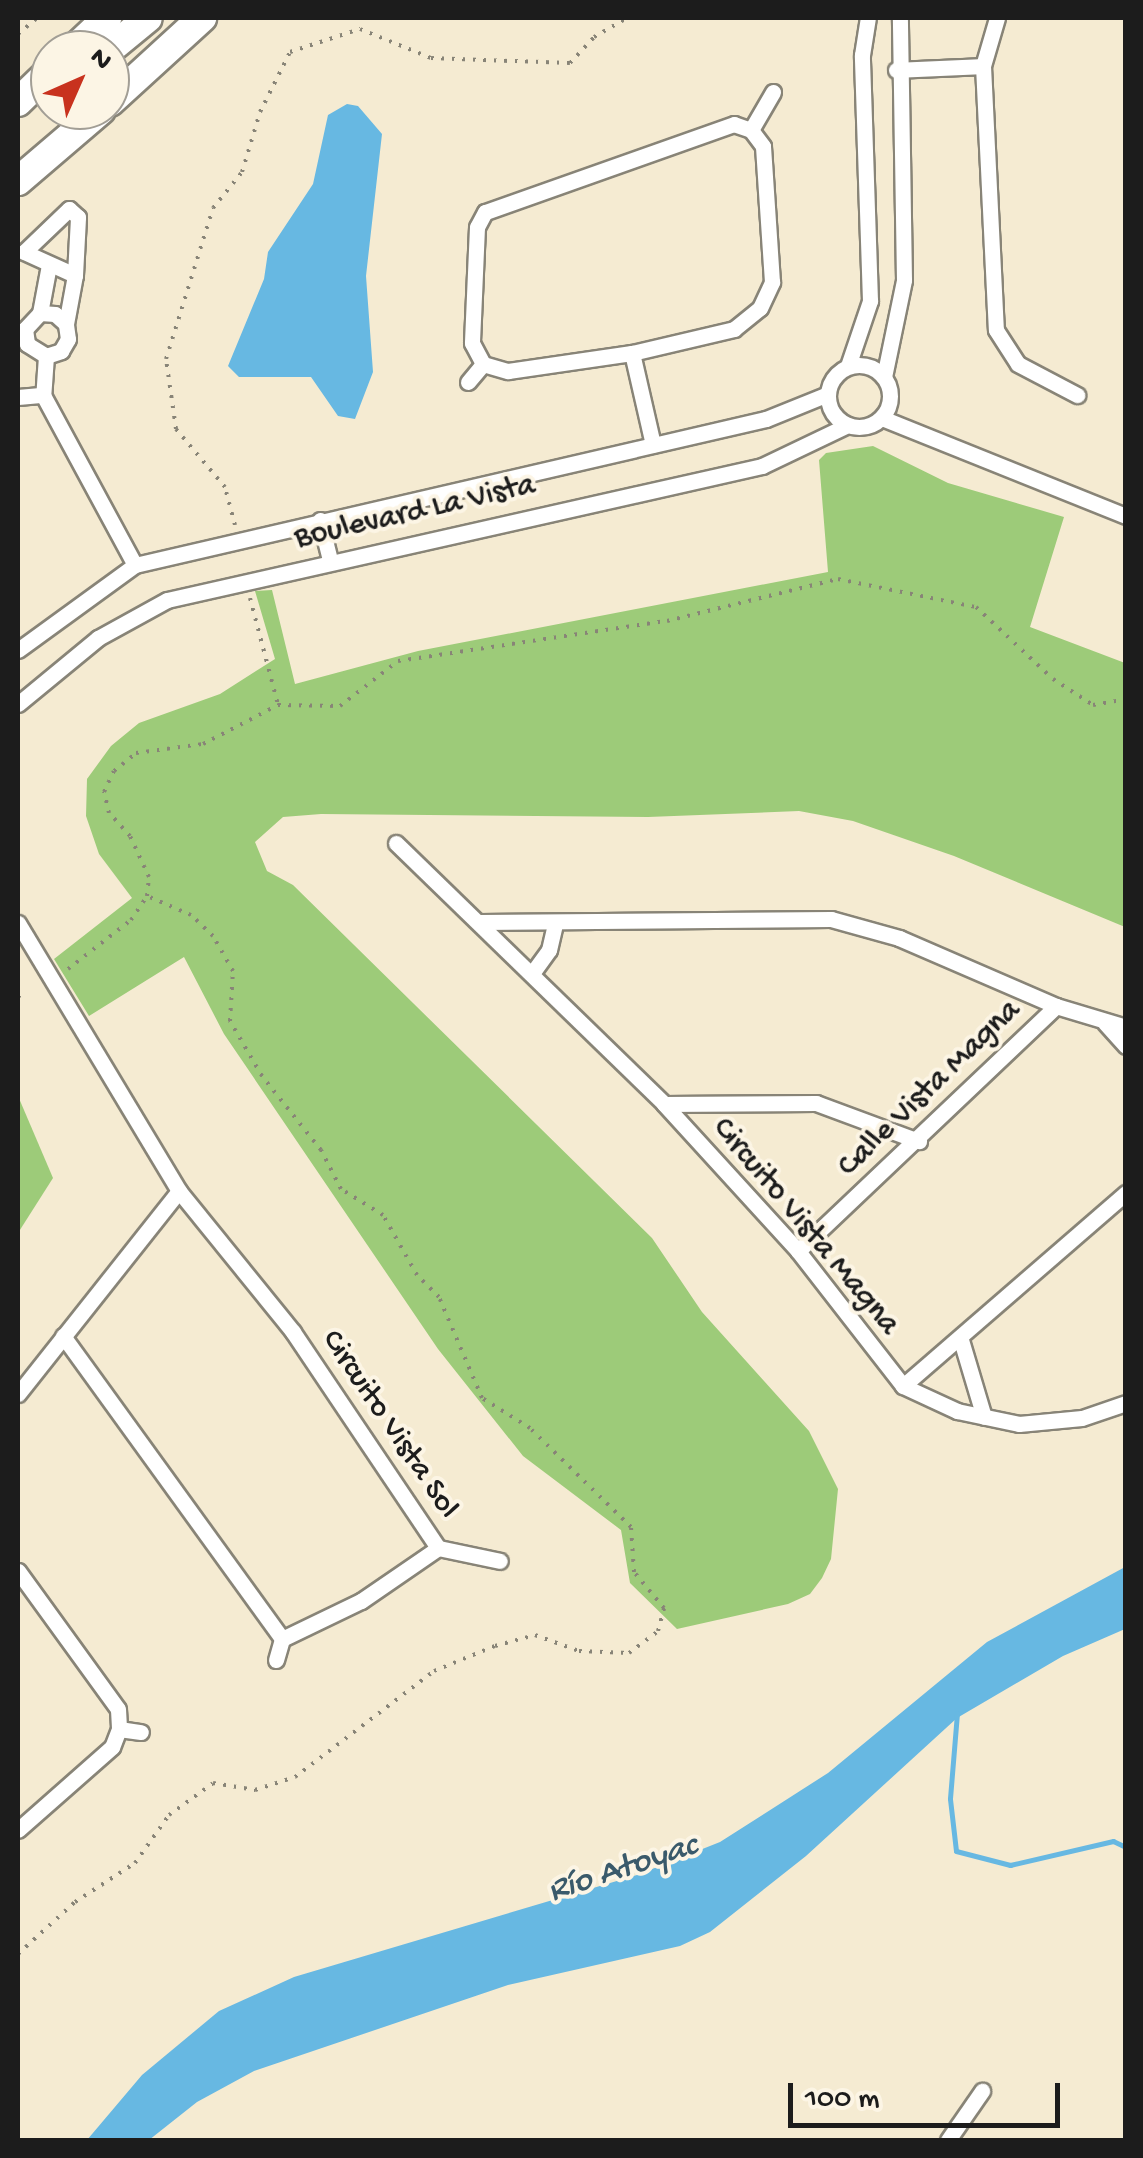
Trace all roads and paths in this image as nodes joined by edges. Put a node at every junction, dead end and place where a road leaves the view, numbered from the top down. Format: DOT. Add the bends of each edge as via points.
graph roads {
  1 [pos="37,18"];
  2 [pos="202,18"];
  3 [pos="627,18"];
  4 [pos="868,18"];
  5 [pos="900,18"];
  6 [pos="997,18"];
  7 [pos="20,32"];
  8 [pos="983,66"];
  9 [pos="896,70"];
  10 [pos="1126,76"];
  11 [pos="130,84"];
  12 [pos="773,92"];
  13 [pos="1126,116"];
  14 [pos="78,130"];
  15 [pos="751,130"];
  16 [pos="18,181"];
  17 [pos="49,265"];
  18 [pos="75,275"];
  19 [pos="40,313"];
  20 [pos="66,324"];
  21 [pos="632,353"];
  22 [pos="46,356"];
  23 [pos="483,364"];
  24 [pos="848,366"];
  25 [pos="884,378"];
  26 [pos="468,382"];
  27 [pos="828,394"];
  28 [pos="43,395"];
  29 [pos="1076,396"];
  30 [pos="18,398"];
  31 [pos="882,418"];
  32 [pos="848,426"];
  33 [pos="653,446"];
  34 [pos="1126,516"];
  35 [pos="320,520"];
  36 [pos="238,540"];
  37 [pos="330,560"];
  38 [pos="135,564"];
  39 [pos="246,580"];
  40 [pos="18,650"];
  41 [pos="1126,699"];
  42 [pos="18,704"];
  43 [pos="278,704"];
  44 [pos="396,844"];
  45 [pos="480,922"];
  46 [pos="18,923"];
  47 [pos="555,924"];
  48 [pos="68,969"];
  49 [pos="534,972"];
  50 [pos="1056,1006"];
  51 [pos="1104,1022"];
  52 [pos="1126,1028"];
  53 [pos="1126,1046"];
  54 [pos="664,1104"];
  55 [pos="918,1140"];
  56 [pos="179,1191"];
  57 [pos="1126,1193"];
  58 [pos="798,1251"];
  59 [pos="62,1336"];
  60 [pos="961,1340"];
  61 [pos="903,1386"];
  62 [pos="18,1394"];
  63 [pos="1126,1403"];
  64 [pos="984,1417"];
  65 [pos="438,1548"];
  66 [pos="500,1562"];
  67 [pos="18,1572"];
  68 [pos="282,1639"];
  69 [pos="276,1660"];
  70 [pos="119,1729"];
  71 [pos="141,1732"];
  72 [pos="18,1830"];
  73 [pos="982,2091"];
  74 [pos="948,2140"];
  1 -- 7 [label="path"];
  2 -- 11 [label="highway"];
  3 -- 36 [label="path" via="594,37 570,63 431,58 360,29 290,52 260,112 242,172 213,208 166,359 176,429 225,488"];
  4 -- 24 [label="street" via="862,55 870,302"];
  5 -- 9 [label="street"];
  6 -- 8 [label="street"];
  8 -- 9 [label="street"];
  8 -- 29 [label="street" via="996,330 1018,364"];
  9 -- 25 [label="street" via="904,280"];
  10 -- 13 [label="path"];
  12 -- 15 [label="street"];
  14 -- 16 [label="highway"];
  15 -- 21 [label="street" via="763,146 768,296 734,329"];
  15 -- 23 [label="street" via="734,124 480,205 472,343"];
  17 -- 18 [label="street"];
  17 -- 18 [label="street" via="24,248 74,209"];
  17 -- 19 [label="street"];
  18 -- 20 [label="street"];
  19 -- 20 [label="street" via="56,314"];
  19 -- 22 [label="street" via="28,322 25,337"];
  20 -- 22 [label="street" via="65,346"];
  21 -- 23 [label="street" via="508,372"];
  21 -- 33 [label="street"];
  22 -- 28 [label="street"];
  23 -- 26 [label="street"];
  24 -- 25 [label="street" via="868,366"];
  24 -- 27 [label="street"];
  25 -- 31 [label="street" via="890,398"];
  27 -- 32 [label="street" via="833,413"];
  27 -- 33 [label="street, Boulevard La Vista" via="766,419"];
  28 -- 30 [label="street"];
  28 -- 38 [label="street"];
  31 -- 32 [label="street" via="866,427"];
  31 -- 34 [label="street"];
  32 -- 37 [label="street, Boulevard La Vista" via="762,466"];
  33 -- 35 [label="street, Boulevard La Vista"];
  35 -- 36 [label="street, Boulevard La Vista"];
  35 -- 37 [label="street"];
  36 -- 38 [label="street, Boulevard La Vista"];
  37 -- 39 [label="street, Boulevard La Vista"];
  38 -- 40 [label="street, Boulevard La Vista"];
  39 -- 42 [label="street, Boulevard La Vista" via="138,613 69,658"];
  39 -- 43 [label="path"];
  41 -- 43 [label="path" via="1093,706 1053,679 976,607 838,578 667,621 398,660 340,706"];
  43 -- 48 [label="path" via="203,744 136,753 114,771 104,792 108,813 130,836 149,876 147,896 131,920"];
  44 -- 45 [label="street, Circuito Vista Magna"];
  45 -- 47 [label="street"];
  45 -- 49 [label="street, Circuito Vista Magna"];
  46 -- 56 [label="street, Circuito Vista Sol"];
  47 -- 49 [label="street"];
  47 -- 50 [label="street" via="831,918 899,938"];
  49 -- 54 [label="street, Circuito Vista Magna"];
  50 -- 51 [label="street"];
  50 -- 55 [label="street, Calle Vista Magna"];
  51 -- 52 [label="street"];
  51 -- 53 [label="street"];
  54 -- 55 [label="street, Circuito Vista Magna" via="816,1104"];
  54 -- 58 [label="street, Circuito Vista Magna"];
  55 -- 58 [label="street, Calle Vista Magna"];
  56 -- 59 [label="street"];
  56 -- 65 [label="street, Circuito Vista Sol" via="293,1332"];
  57 -- 60 [label="street"];
  58 -- 61 [label="street, Circuito Vista Magna"];
  59 -- 62 [label="street"];
  59 -- 68 [label="street"];
  60 -- 61 [label="street"];
  60 -- 64 [label="street"];
  61 -- 64 [label="street"];
  63 -- 64 [label="street" via="1048,1423"];
  65 -- 66 [label="street"];
  65 -- 68 [label="street, Circuito Vista Sol" via="361,1601"];
  67 -- 70 [label="street" via="118,1710"];
  68 -- 69 [label="street"];
  70 -- 71 [label="street"];
  70 -- 72 [label="street" via="112,1747"];
  73 -- 74 [label="street"];
}
